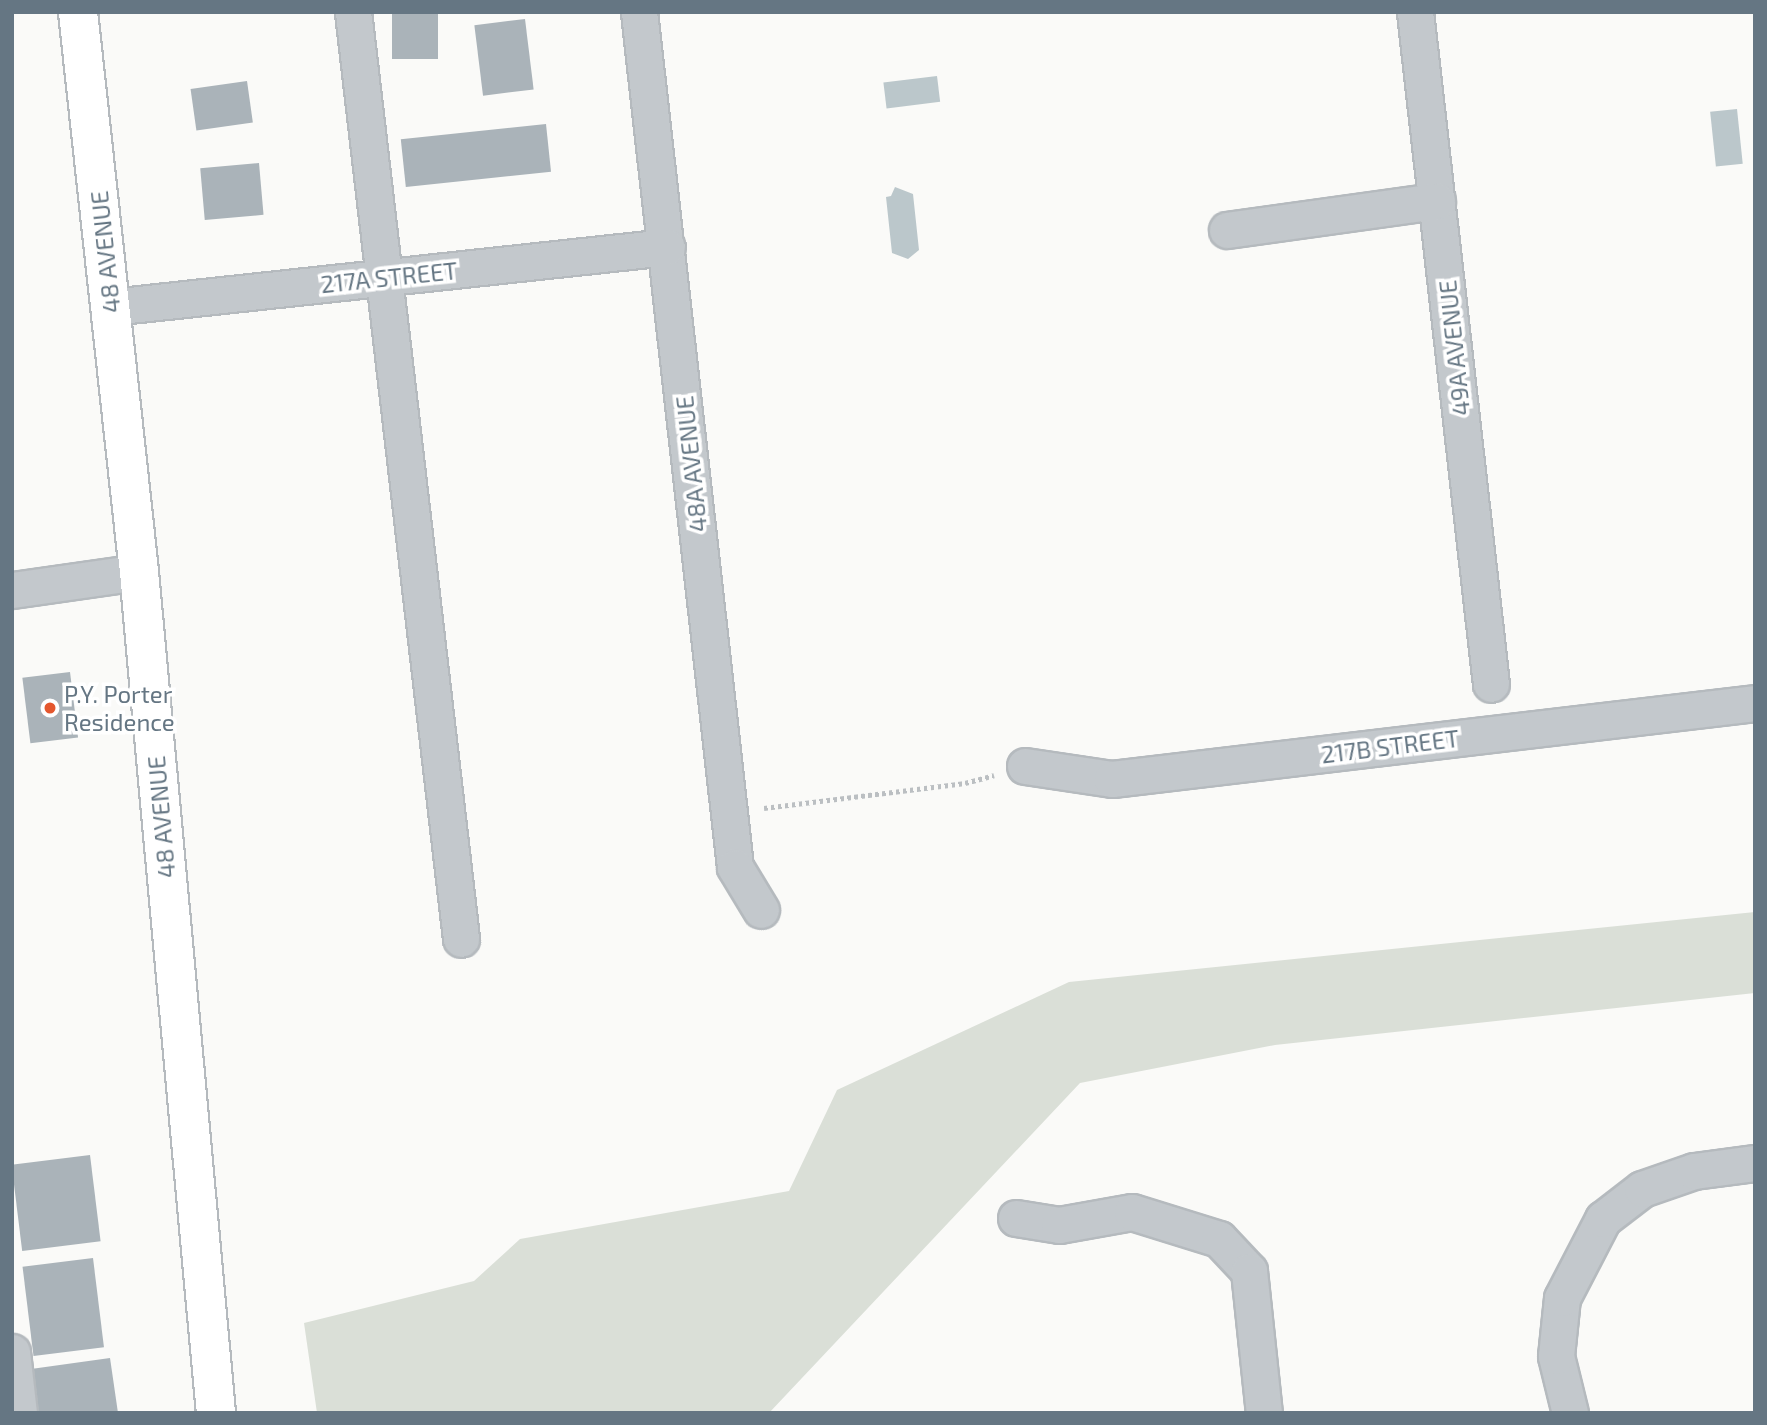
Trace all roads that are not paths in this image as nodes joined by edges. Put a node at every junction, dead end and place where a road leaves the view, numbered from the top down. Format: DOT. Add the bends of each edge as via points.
graph roads {
  1 [pos="78,12"];
  2 [pos="353,12"];
  3 [pos="639,12"];
  4 [pos="1415,12"];
  5 [pos="1437,201"];
  6 [pos="1227,230"];
  7 [pos="667,247"];
  8 [pos="384,278"];
  9 [pos="111,307"];
  10 [pos="138,572"];
  11 [pos="12,590"];
  12 [pos="1491,684"];
  13 [pos="1755,703"];
  14 [pos="1025,766"];
  15 [pos="761,909"];
  16 [pos="461,939"];
  17 [pos="1755,1163"];
  18 [pos="1016,1218"];
  19 [pos="12,1352"];
  20 [pos="19,1413"];
  21 [pos="216,1413"];
  22 [pos="1264,1413"];
  23 [pos="1570,1413"];
  1 -- 9 [label="main road, 48 AVENUE"];
  2 -- 8 [label="street"];
  3 -- 7 [label="street, 48A AVENUE"];
  4 -- 5 [label="street, 49A AVENUE"];
  5 -- 6 [label="street"];
  5 -- 12 [label="street, 49A AVENUE"];
  7 -- 8 [label="street, 217A STREET"];
  7 -- 15 [label="street, 48A AVENUE" via="735,867"];
  8 -- 9 [label="street, 217A STREET"];
  8 -- 16 [label="street"];
  9 -- 10 [label="main road, 48 AVENUE"];
  10 -- 11 [label="street"];
  10 -- 21 [label="main road, 48 AVENUE"];
  13 -- 14 [label="street, 217B STREET" via="1112,779"];
  17 -- 23 [label="street" via="1694,1171 1642,1189 1603,1219 1562,1298 1556,1356"];
  18 -- 22 [label="street" via="1059,1225 1132,1212 1219,1239 1250,1271"];
  19 -- 20 [label="street"];
}
